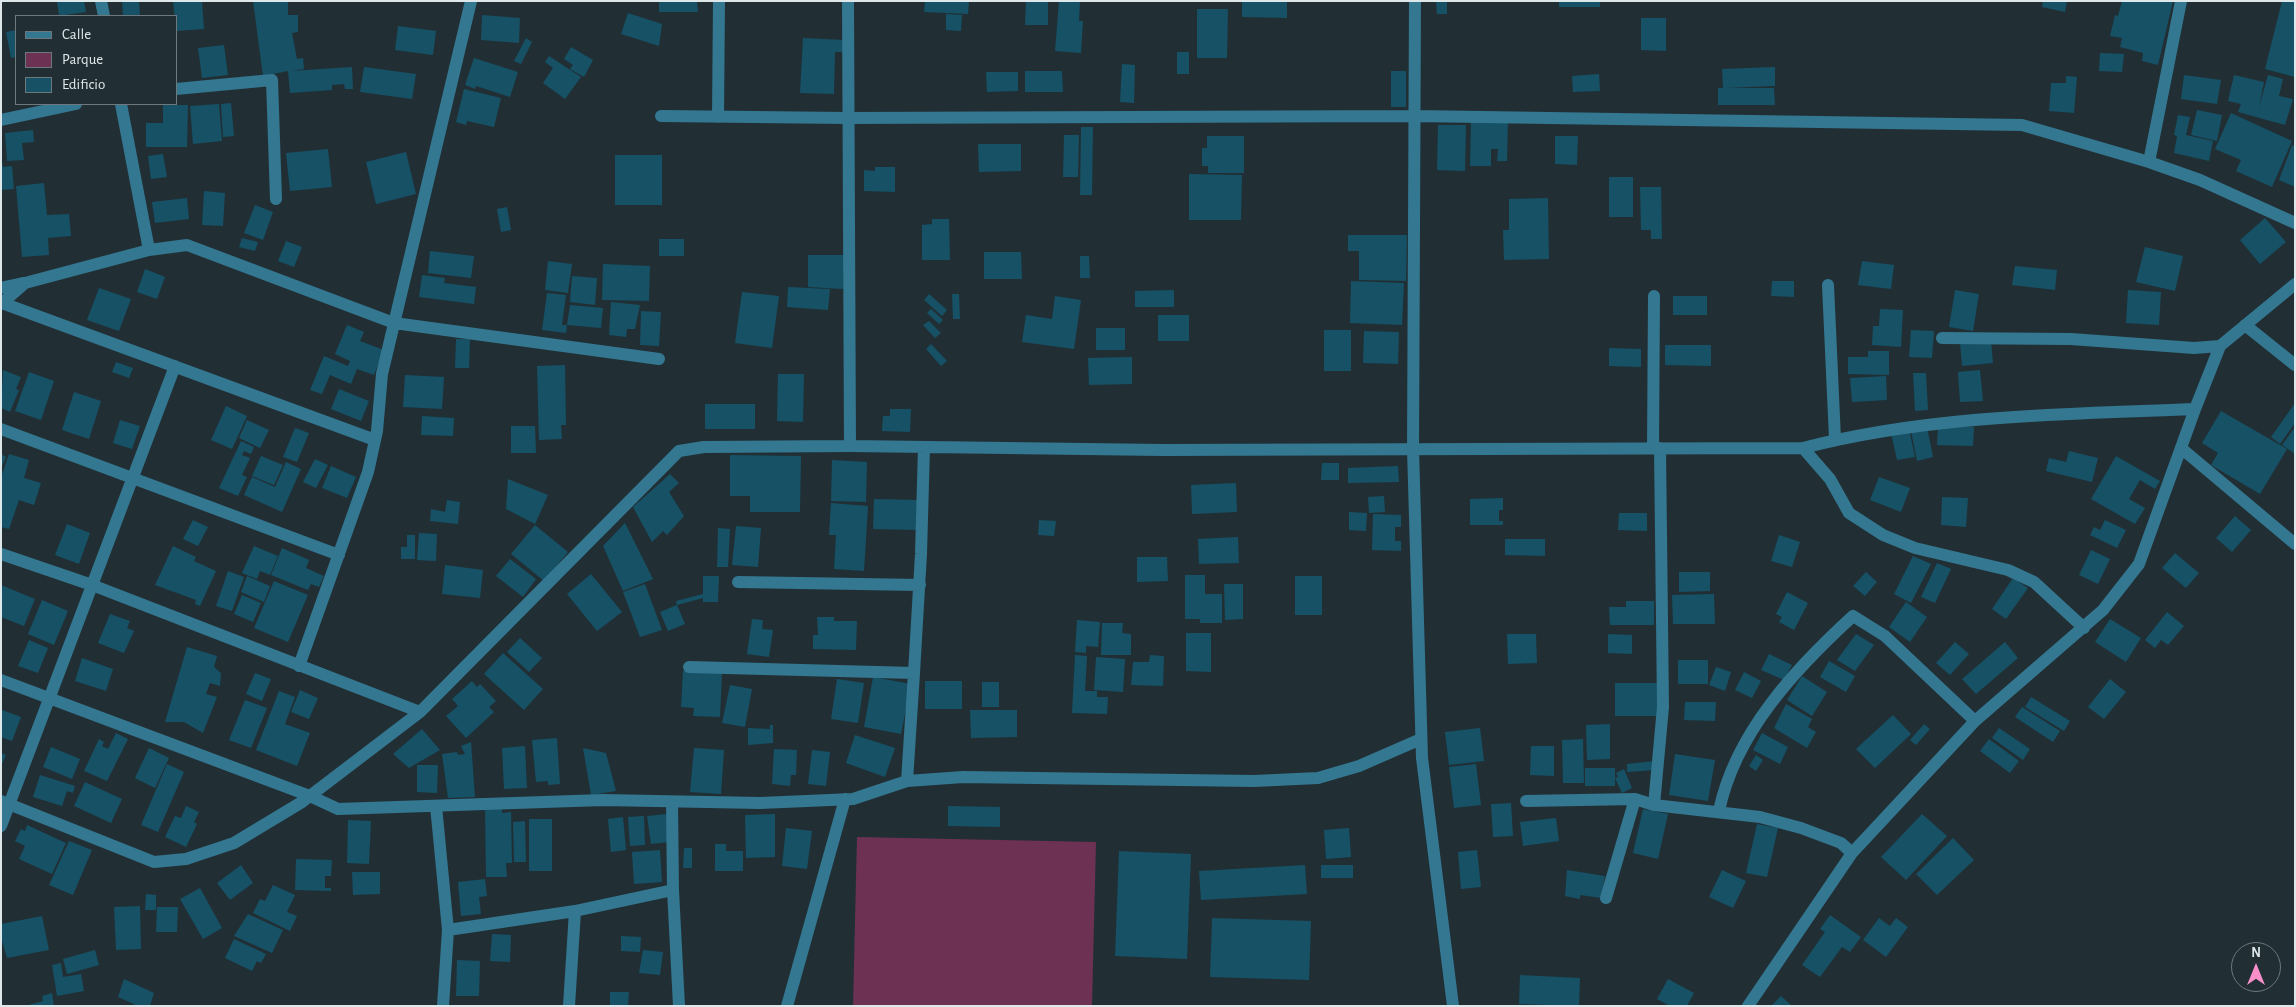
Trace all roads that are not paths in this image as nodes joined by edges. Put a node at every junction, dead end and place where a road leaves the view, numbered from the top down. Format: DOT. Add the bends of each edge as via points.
graph roads {
  1 [pos="101,1"];
  2 [pos="471,1"];
  3 [pos="719,1"];
  4 [pos="848,1"];
  5 [pos="1415,1"];
  6 [pos="2181,1"];
  7 [pos="104,15"];
  8 [pos="178,89"];
  9 [pos="71,105"];
  10 [pos="121,105"];
  11 [pos="661,116"];
  12 [pos="718,116"];
  13 [pos="1414,116"];
  14 [pos="847,118"];
  15 [pos="1,120"];
  16 [pos="2149,162"];
  17 [pos="276,199"];
  18 [pos="2295,223"];
  19 [pos="149,250"];
  20 [pos="25,283"];
  21 [pos="2295,284"];
  22 [pos="1828,285"];
  23 [pos="1,288"];
  24 [pos="1654,296"];
  25 [pos="2,303"];
  26 [pos="394,323"];
  27 [pos="2245,325"];
  28 [pos="1942,338"];
  29 [pos="2220,346"];
  30 [pos="660,359"];
  31 [pos="2295,365"];
  32 [pos="175,366"];
  33 [pos="2195,409"];
  34 [pos="1,428"];
  35 [pos="375,440"];
  36 [pos="1835,440"];
  37 [pos="850,446"];
  38 [pos="924,447"];
  39 [pos="1657,448"];
  40 [pos="1803,448"];
  41 [pos="2181,448"];
  42 [pos="1413,449"];
  43 [pos="133,478"];
  44 [pos="2295,544"];
  45 [pos="1,554"];
  46 [pos="338,554"];
  47 [pos="738,582"];
  48 [pos="920,585"];
  49 [pos="92,586"];
  50 [pos="2084,628"];
  51 [pos="299,666"];
  52 [pos="689,667"];
  53 [pos="914,673"];
  54 [pos="1,680"];
  55 [pos="49,697"];
  56 [pos="420,712"];
  57 [pos="1975,721"];
  58 [pos="1421,739"];
  59 [pos="907,781"];
  60 [pos="310,796"];
  61 [pos="845,799"];
  62 [pos="1635,799"];
  63 [pos="1526,801"];
  64 [pos="672,802"];
  65 [pos="5,803"];
  66 [pos="1654,805"];
  67 [pos="436,806"];
  68 [pos="1719,811"];
  69 [pos="1,826"];
  70 [pos="1852,852"];
  71 [pos="673,890"];
  72 [pos="1606,898"];
  73 [pos="575,911"];
  74 [pos="448,930"];
  75 [pos="443,1006"];
  76 [pos="569,1006"];
  77 [pos="679,1006"];
  78 [pos="787,1006"];
  79 [pos="1453,1006"];
  80 [pos="1748,1006"];
  1 -- 7 [label="street"];
  2 -- 26 [label="street"];
  3 -- 12 [label="street"];
  4 -- 14 [label="street"];
  5 -- 13 [label="street"];
  6 -- 16 [label="street"];
  8 -- 17 [label="street" via="272,80"];
  9 -- 15 [label="street"];
  10 -- 19 [label="street"];
  11 -- 12 [label="street"];
  12 -- 14 [label="street"];
  13 -- 14 [label="street"];
  13 -- 16 [label="street" via="2022,125"];
  13 -- 42 [label="street"];
  14 -- 37 [label="street"];
  16 -- 18 [label="street" via="2200,180"];
  19 -- 20 [label="street"];
  19 -- 26 [label="street" via="187,245"];
  20 -- 23 [label="street"];
  20 -- 25 [label="street"];
  21 -- 27 [label="street"];
  22 -- 36 [label="street"];
  24 -- 39 [label="street"];
  25 -- 32 [label="street"];
  26 -- 30 [label="street"];
  26 -- 35 [label="street" via="382,374"];
  27 -- 29 [label="street"];
  27 -- 31 [label="street"];
  28 -- 29 [label="street" via="2071,338 2194,348"];
  29 -- 33 [label="street"];
  32 -- 35 [label="street"];
  32 -- 43 [label="street"];
  33 -- 36 [label="street" via="2017,415"];
  33 -- 41 [label="street"];
  34 -- 43 [label="street"];
  35 -- 46 [label="street" via="368,472"];
  36 -- 40 [label="street"];
  37 -- 38 [label="street"];
  37 -- 56 [label="street" via="704,447 679,451"];
  38 -- 42 [label="street"];
  38 -- 48 [label="street"];
  39 -- 40 [label="street"];
  39 -- 42 [label="street"];
  39 -- 66 [label="street" via="1663,707"];
  40 -- 50 [label="street" via="1830,479 1849,513 1883,535 1915,548 2008,570 2034,582"];
  41 -- 44 [label="street"];
  41 -- 50 [label="street" via="2139,564 2103,610"];
  42 -- 58 [label="street"];
  43 -- 46 [label="street"];
  43 -- 49 [label="street"];
  45 -- 49 [label="street"];
  46 -- 51 [label="street"];
  47 -- 48 [label="street"];
  48 -- 53 [label="street"];
  49 -- 51 [label="street"];
  49 -- 55 [label="street"];
  50 -- 57 [label="street"];
  51 -- 56 [label="street"];
  52 -- 53 [label="street"];
  53 -- 59 [label="street"];
  54 -- 55 [label="street"];
  55 -- 60 [label="street"];
  55 -- 65 [label="street"];
  56 -- 60 [label="street"];
  57 -- 68 [label="street" via="1884,636 1853,616 1807,660 1757,723 1724,784"];
  57 -- 70 [label="street"];
  58 -- 59 [label="street" via="1359,766 1318,778 1254,781 963,776"];
  58 -- 79 [label="street"];
  59 -- 61 [label="street"];
  60 -- 65 [label="street" via="234,843 186,859 154,862"];
  60 -- 67 [label="street" via="338,809"];
  61 -- 64 [label="street" via="760,803"];
  61 -- 78 [label="street"];
  62 -- 63 [label="street"];
  62 -- 66 [label="street"];
  62 -- 72 [label="street"];
  64 -- 67 [label="street" via="602,800"];
  64 -- 71 [label="street"];
  65 -- 69 [label="street"];
  66 -- 68 [label="street"];
  67 -- 74 [label="street"];
  68 -- 70 [label="street" via="1801,828 1841,843"];
  70 -- 80 [label="street"];
  71 -- 73 [label="street"];
  71 -- 77 [label="street"];
  73 -- 74 [label="street"];
  73 -- 76 [label="street"];
  74 -- 75 [label="street"];
}
